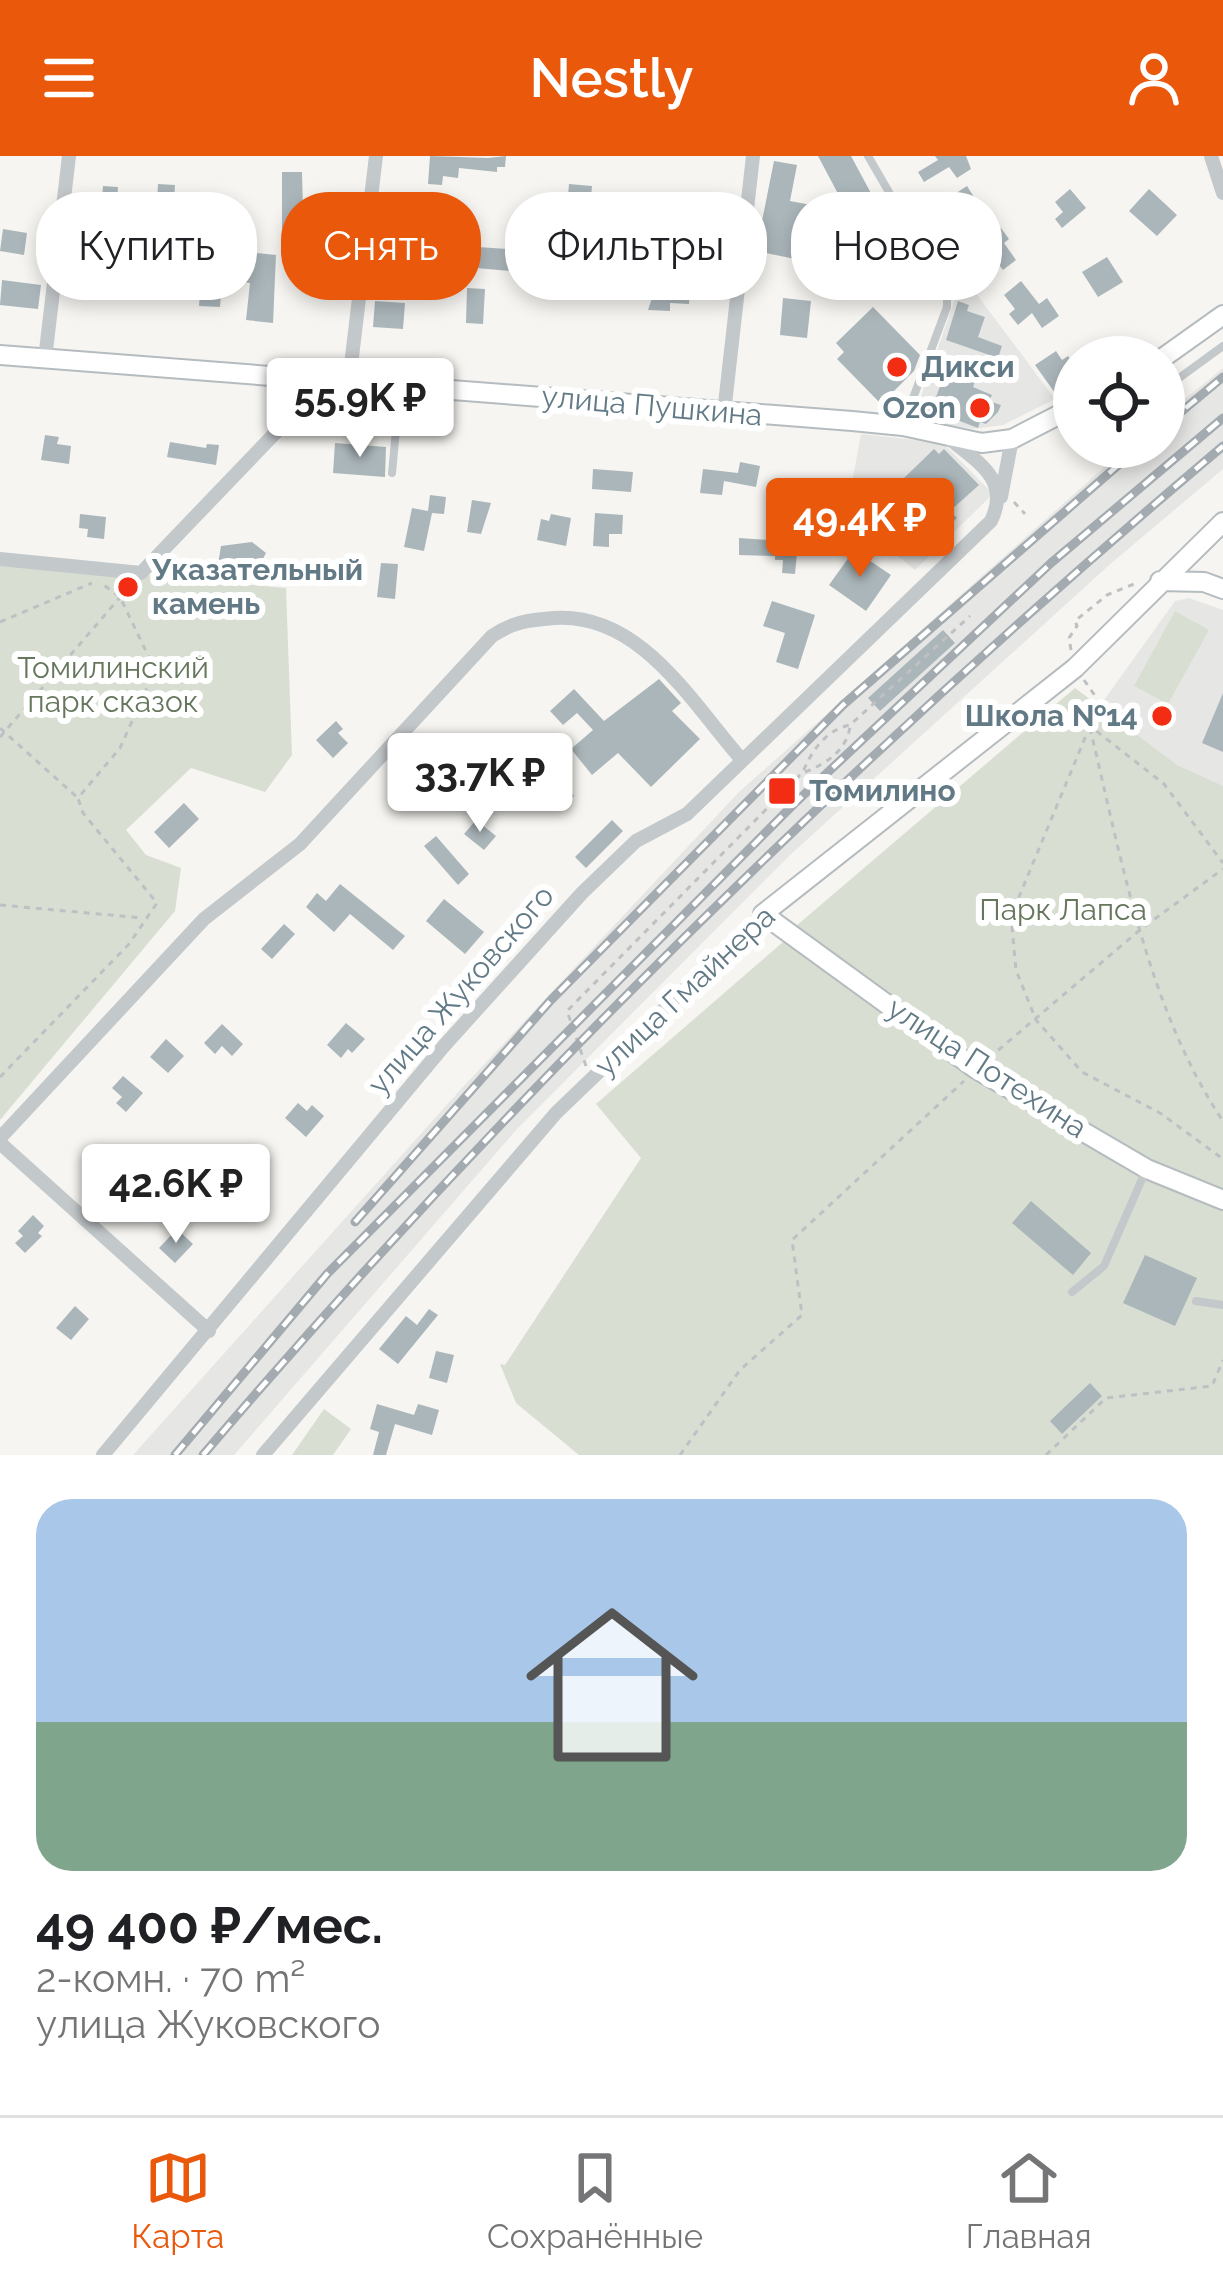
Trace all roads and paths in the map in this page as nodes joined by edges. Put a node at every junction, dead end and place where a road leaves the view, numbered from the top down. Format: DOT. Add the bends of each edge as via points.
graph roads {
  1 [pos="69,156"];
  2 [pos="376,156"];
  3 [pos="753,156"];
  4 [pos="868,156"];
  5 [pos="1211,156"];
  6 [pos="1223,193"];
  7 [pos="1223,316"];
  8 [pos="1185,342"];
  9 [pos="1223,346"];
  10 [pos="0,355"];
  11 [pos="45,359"];
  12 [pos="1185,373"];
  13 [pos="326,380"];
  14 [pos="349,382"];
  15 [pos="371,384"];
  16 [pos="400,386"];
  17 [pos="724,412"];
  18 [pos="368,416"];
  19 [pos="1053,418"];
  20 [pos="903,426"];
  21 [pos="945,435"];
  22 [pos="1012,439"];
  23 [pos="392,473"];
  24 [pos="1007,501"];
  25 [pos="1025,514"];
  26 [pos="1223,522"];
  27 [pos="0,559"];
  28 [pos="141,573"];
  29 [pos="1160,580"];
  30 [pos="1134,584"];
  31 [pos="1223,589"];
  32 [pos="120,597"];
  33 [pos="970,616"];
  34 [pos="0,622"];
  35 [pos="1075,668"];
  36 [pos="850,725"];
  37 [pos="1090,726"];
  38 [pos="2,732"];
  39 [pos="742,760"];
  40 [pos="803,772"];
  41 [pos="78,798"];
  42 [pos="1223,866"];
  43 [pos="0,905"];
  44 [pos="764,914"];
  45 [pos="145,919"];
  46 [pos="1141,929"];
  47 [pos="1036,1020"];
  48 [pos="976,1069"];
  49 [pos="0,1077"];
  50 [pos="591,1079"];
  51 [pos="1223,1121"];
  52 [pos="0,1140"];
  53 [pos="1223,1159"];
  54 [pos="1147,1169"];
  55 [pos="1223,1200"];
  56 [pos="1072,1292"];
  57 [pos="1196,1301"];
  58 [pos="1223,1305"];
  59 [pos="209,1331"];
  60 [pos="1223,1360"];
  61 [pos="103,1455"];
  62 [pos="263,1455"];
  63 [pos="680,1455"];
  64 [pos="1046,1455"];
  1 -- 11 [label="street"];
  2 -- 14 [label="street"];
  3 -- 17 [label="street"];
  4 -- 20 [label="lane" via="947,292"];
  5 -- 6 [label="street"];
  7 -- 8 [label="street"];
  9 -- 12 [label="lane"];
  10 -- 11 [label="street, улица Пушкина"];
  11 -- 13 [label="street, улица Пушкина"];
  13 -- 14 [label="street, улица Пушкина"];
  13 -- 28 [label="street"];
  14 -- 15 [label="street, улица Пушкина"];
  15 -- 16 [label="street, улица Пушкина"];
  15 -- 18 [label="lane"];
  16 -- 17 [label="street, улица Пушкина"];
  16 -- 23 [label="lane"];
  17 -- 20 [label="street, улица Пушкина"];
  19 -- 22 [label="street"];
  20 -- 21 [label="street, улица Пушкина"];
  21 -- 22 [label="street, улица Пушкина"];
  21 -- 24 [label="street"];
  22 -- 24 [label="street, улица Жуковского"];
  24 -- 25 [label="path"];
  24 -- 39 [label="street, улица Жуковского"];
  26 -- 29 [label="street, улица Гмайнера"];
  27 -- 28 [label="street"];
  28 -- 32 [label="path"];
  29 -- 31 [label="street"];
  29 -- 35 [label="street, улица Гмайнера"];
  30 -- 35 [label="path" via="1075,621"];
  32 -- 34 [label="path" via="98,582 83,584"];
  32 -- 38 [label="path"];
  32 -- 41 [label="path" via="155,670 120,748"];
  33 -- 36 [label="path"];
  35 -- 37 [label="path" via="1098,700"];
  35 -- 44 [label="street, улица Гмайнера"];
  36 -- 40 [label="path" via="810,753"];
  36 -- 40 [label="path" via="848,742"];
  37 -- 42 [label="path" via="1164,784"];
  37 -- 46 [label="path"];
  37 -- 47 [label="path" via="1011,916 1016,970"];
  38 -- 41 [label="path"];
  39 -- 52 [label="street" via="640,644 608,624 577,616 514,621 300,844 204,919"];
  39 -- 59 [label="street, улица Жуковского" via="687,814 636,841 582,892"];
  40 -- 50 [label="path" via="567,1011"];
  41 -- 45 [label="path" via="157,903"];
  42 -- 46 [label="path"];
  43 -- 45 [label="path"];
  44 -- 48 [label="street, улица Потехина"];
  44 -- 50 [label="street, улица Гмайнера"];
  45 -- 49 [label="path"];
  46 -- 47 [label="path"];
  46 -- 51 [label="path" via="1198,1085"];
  47 -- 48 [label="path"];
  47 -- 53 [label="path" via="1082,1072 1160,1113"];
  48 -- 54 [label="street, улица Потехина"];
  48 -- 63 [label="path" via="792,1240 802,1315 740,1370"];
  50 -- 62 [label="street, улица Гмайнера"];
  52 -- 59 [label="street"];
  54 -- 55 [label="street, улица Потехина"];
  54 -- 56 [label="lane" via="1104,1266"];
  57 -- 58 [label="lane"];
  59 -- 61 [label="street, улица Жуковского"];
  60 -- 64 [label="path" via="1212,1386 1106,1398"];
}
